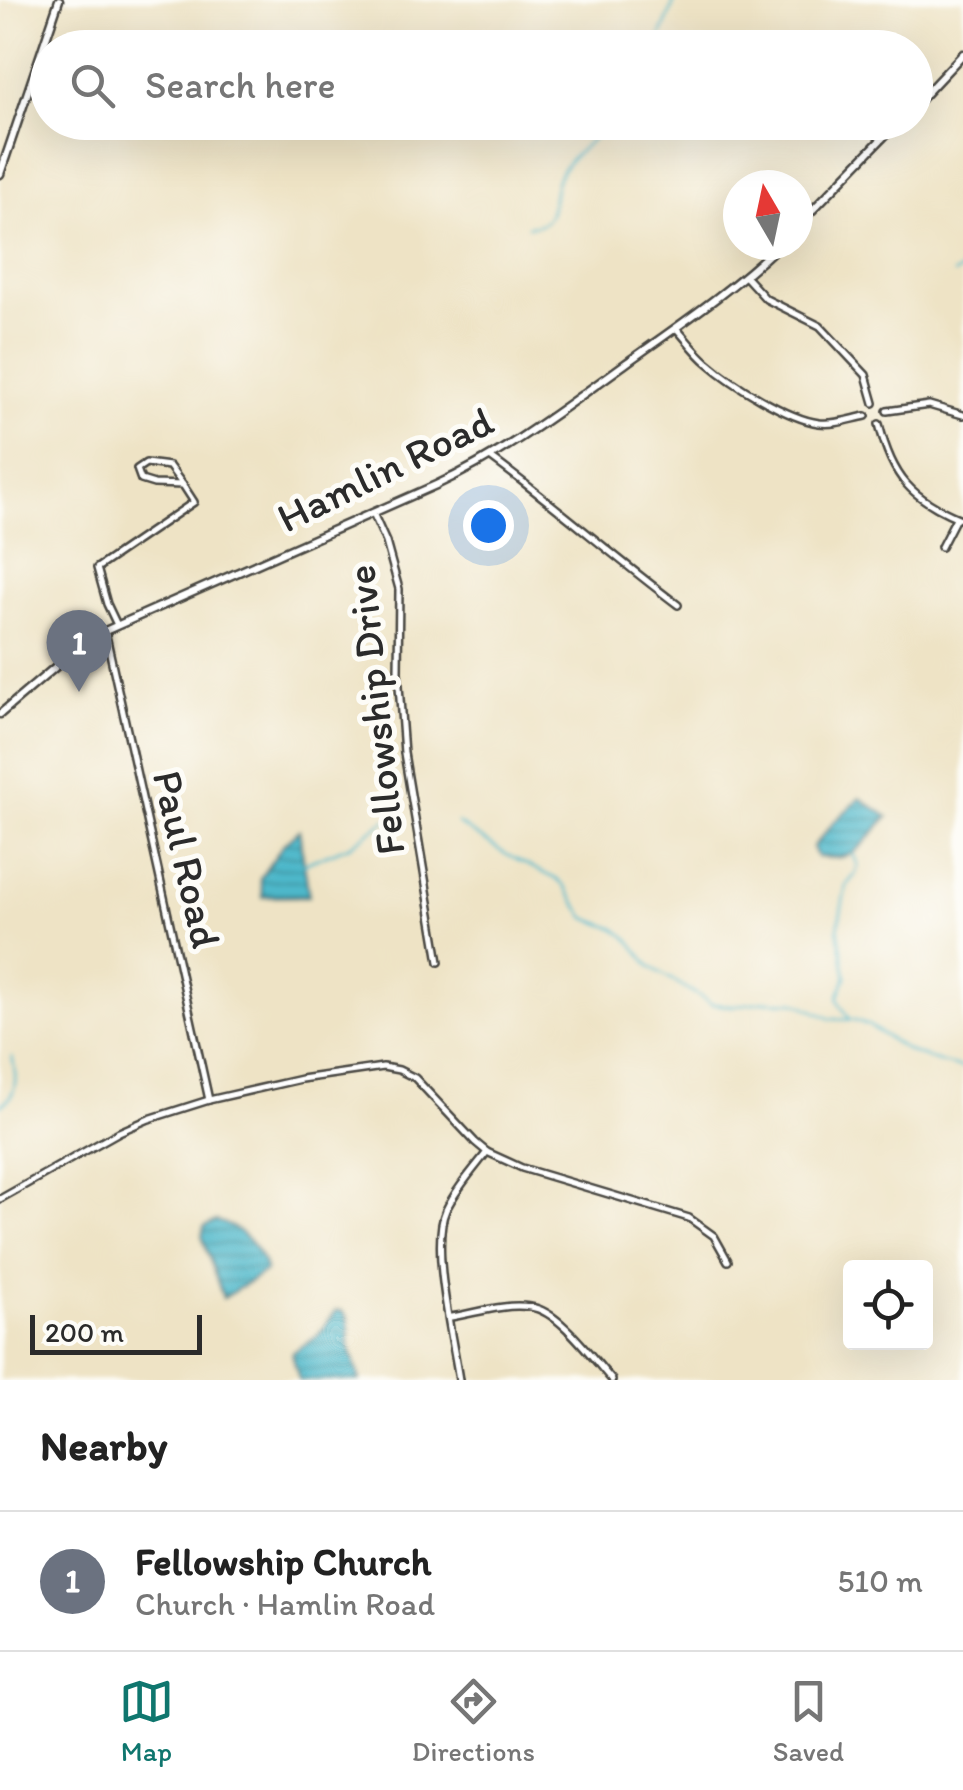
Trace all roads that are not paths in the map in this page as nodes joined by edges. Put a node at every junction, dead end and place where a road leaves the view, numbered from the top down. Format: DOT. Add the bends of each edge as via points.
graph roads {
  1 [pos="60,0"];
  2 [pos="50,30"];
  3 [pos="963,54"];
  4 [pos="933,86"];
  5 [pos="30,87"];
  6 [pos="881,140"];
  7 [pos="0,174"];
  8 [pos="813,210"];
  9 [pos="762,260"];
  10 [pos="745,276"];
  11 [pos="676,328"];
  12 [pos="874,403"];
  13 [pos="886,411"];
  14 [pos="963,415"];
  15 [pos="866,416"];
  16 [pos="879,424"];
  17 [pos="490,457"];
  18 [pos="183,486"];
  19 [pos="373,513"];
  20 [pos="960,519"];
  21 [pos="941,546"];
  22 [pos="678,605"];
  23 [pos="117,625"];
  24 [pos="106,631"];
  25 [pos="0,714"];
  26 [pos="439,962"];
  27 [pos="209,1100"];
  28 [pos="487,1152"];
  29 [pos="0,1199"];
  30 [pos="728,1261"];
  31 [pos="450,1317"];
  32 [pos="460,1380"];
  33 [pos="612,1380"];
  1 -- 2 [label="street"];
  3 -- 4 [label="street"];
  5 -- 7 [label="street"];
  6 -- 8 [label="street"];
  9 -- 10 [label="street, Hamlin Road"];
  10 -- 11 [label="street, Hamlin Road"];
  10 -- 12 [label="street" via="766,299 820,326 866,375"];
  11 -- 15 [label="street" via="718,371 790,415 822,424"];
  11 -- 17 [label="street, Hamlin Road"];
  12 -- 13 [label="street"];
  12 -- 15 [label="street"];
  13 -- 14 [label="street" via="929,405"];
  13 -- 16 [label="street"];
  15 -- 16 [label="street"];
  16 -- 20 [label="street" via="904,483"];
  17 -- 19 [label="street, Hamlin Road"];
  17 -- 22 [label="street"];
  18 -- 18 [label="street" via="169,466 146,463 138,469 141,480"];
  18 -- 23 [label="street" via="194,502 97,568"];
  19 -- 23 [label="street, Hamlin Road"];
  19 -- 26 [label="street, Fellowship Drive" via="399,588 404,753"];
  20 -- 21 [label="street"];
  23 -- 24 [label="street, Hamlin Road"];
  24 -- 25 [label="street, Hamlin Road"];
  24 -- 27 [label="street, Paul Road"];
  27 -- 28 [label="street" via="391,1068 415,1078"];
  27 -- 29 [label="street" via="119,1132"];
  28 -- 30 [label="street" via="689,1218 714,1236"];
  28 -- 31 [label="street" via="442,1224"];
  31 -- 32 [label="street"];
  31 -- 33 [label="street" via="514,1307 541,1310"];
}
